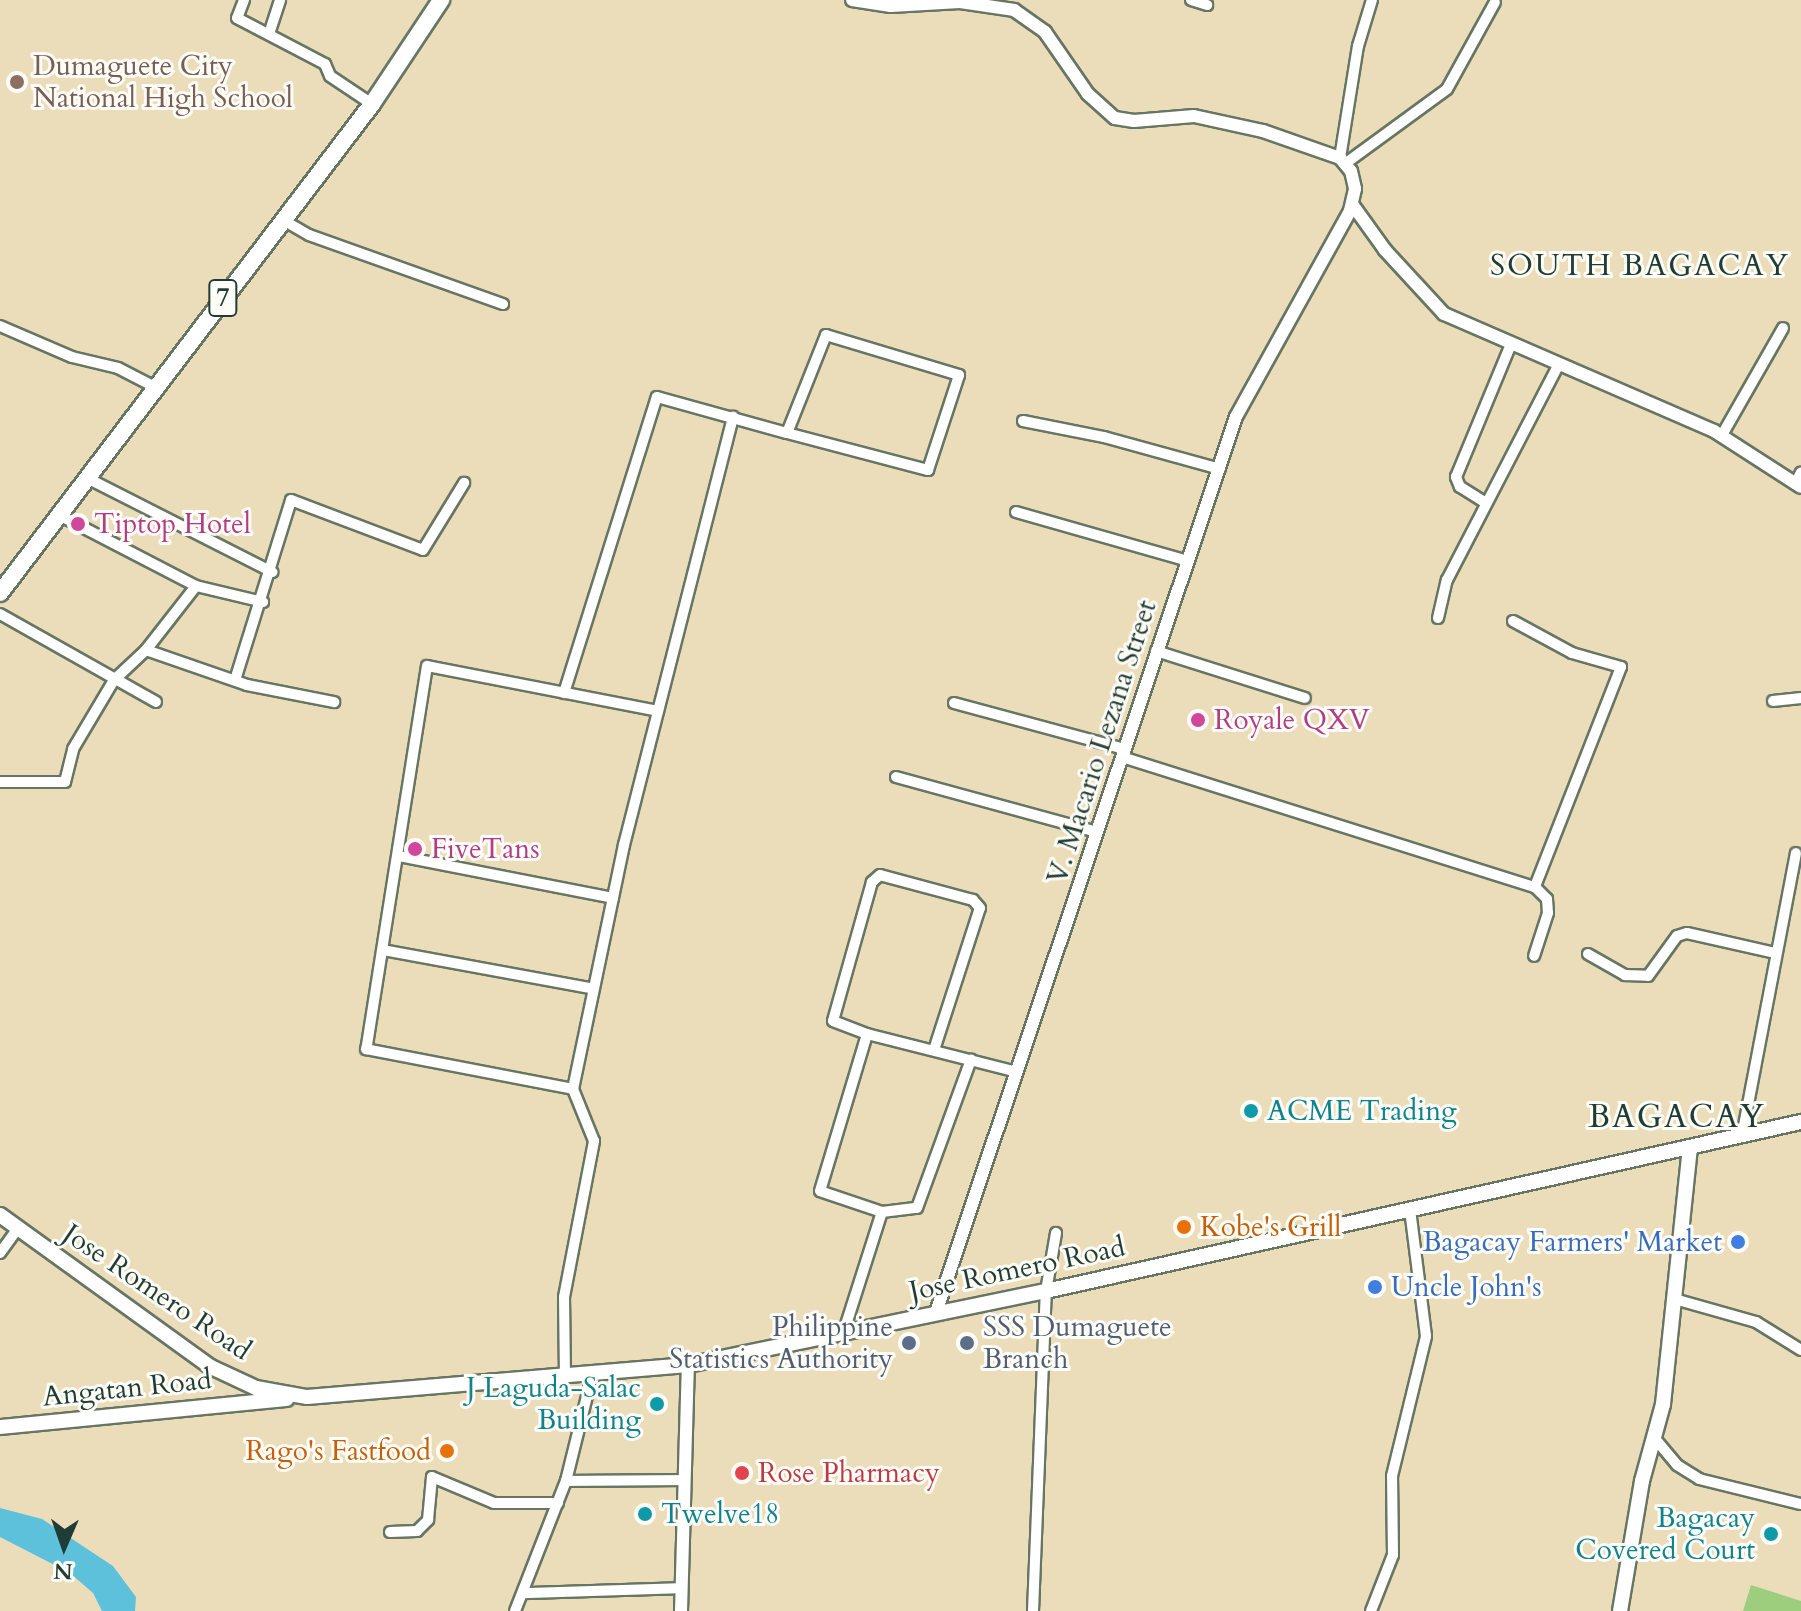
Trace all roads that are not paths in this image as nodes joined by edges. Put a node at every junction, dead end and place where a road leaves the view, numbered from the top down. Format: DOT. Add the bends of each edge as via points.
graph roads {
  1 [pos="244,0"];
  2 [pos="280,0"];
  3 [pos="441,0"];
  4 [pos="852,0"];
  5 [pos="1191,0"];
  6 [pos="1372,0"];
  7 [pos="877,2"];
  8 [pos="1495,2"];
  9 [pos="1207,5"];
  10 [pos="270,31"];
  11 [pos="372,104"];
  12 [pos="1343,160"];
  13 [pos="1352,204"];
  14 [pos="283,220"];
  15 [pos="503,304"];
  16 [pos="0,326"];
  17 [pos="1783,328"];
  18 [pos="1511,344"];
  19 [pos="1558,366"];
  20 [pos="155,387"];
  21 [pos="733,417"];
  22 [pos="1023,421"];
  23 [pos="787,433"];
  24 [pos="1722,435"];
  25 [pos="1220,469"];
  26 [pos="87,478"];
  27 [pos="1799,481"];
  28 [pos="464,483"];
  29 [pos="1486,503"];
  30 [pos="1016,512"];
  31 [pos="59,515"];
  32 [pos="1188,561"];
  33 [pos="272,572"];
  34 [pos="196,586"];
  35 [pos="0,593"];
  36 [pos="263,602"];
  37 [pos="0,614"];
  38 [pos="1438,618"];
  39 [pos="1513,621"];
  40 [pos="146,650"];
  41 [pos="1156,651"];
  42 [pos="236,677"];
  43 [pos="114,680"];
  44 [pos="564,693"];
  45 [pos="1305,698"];
  46 [pos="1801,698"];
  47 [pos="1773,701"];
  48 [pos="156,702"];
  49 [pos="334,702"];
  50 [pos="954,703"];
  51 [pos="658,711"];
  52 [pos="1124,753"];
  53 [pos="896,777"];
  54 [pos="0,782"];
  55 [pos="1097,832"];
  56 [pos="1796,853"];
  57 [pos="399,856"];
  58 [pos="1535,887"];
  59 [pos="613,898"];
  60 [pos="383,950"];
  61 [pos="1776,953"];
  62 [pos="1588,954"];
  63 [pos="1534,956"];
  64 [pos="590,988"];
  65 [pos="867,1034"];
  66 [pos="934,1050"];
  67 [pos="971,1060"];
  68 [pos="1017,1072"];
  69 [pos="573,1089"];
  70 [pos="1801,1122"];
  71 [pos="1742,1136"];
  72 [pos="1690,1148"];
  73 [pos="1410,1209"];
  74 [pos="882,1212"];
  75 [pos="0,1215"];
  76 [pos="18,1228"];
  77 [pos="1056,1233"];
  78 [pos="0,1253"];
  79 [pos="1046,1291"];
  80 [pos="1678,1300"];
  81 [pos="936,1312"];
  82 [pos="843,1334"];
  83 [pos="1801,1350"];
  84 [pos="688,1365"];
  85 [pos="592,1376"];
  86 [pos="565,1378"];
  87 [pos="307,1397"];
  88 [pos="0,1427"];
  89 [pos="1657,1441"];
  90 [pos="682,1480"];
  91 [pos="566,1481"];
  92 [pos="558,1503"];
  93 [pos="1801,1504"];
  94 [pos="390,1532"];
  95 [pos="681,1588"];
  96 [pos="526,1593"];
  97 [pos="515,1611"];
  98 [pos="681,1611"];
  99 [pos="1033,1611"];
  100 [pos="1371,1611"];
  101 [pos="1620,1611"];
  1 -- 10 [label="street" via="237,18"];
  2 -- 10 [label="street"];
  3 -- 11 [label="main road, 7"];
  4 -- 7 [label="street"];
  5 -- 9 [label="street"];
  6 -- 12 [label="street" via="1358,46"];
  7 -- 12 [label="street" via="960,2 1014,10 1045,32 1088,94 1115,118 1194,116 1263,131"];
  8 -- 12 [label="street" via="1447,89"];
  10 -- 11 [label="street" via="325,64 330,76"];
  11 -- 14 [label="main road, 7"];
  12 -- 13 [label="street" via="1354,180"];
  13 -- 18 [label="street" via="1385,250 1444,314"];
  13 -- 25 [label="street, V. Macario Lezana Street" via="1236,417"];
  14 -- 15 [label="street" via="317,238"];
  14 -- 20 [label="main road, 7"];
  16 -- 20 [label="street" via="72,357 118,368"];
  17 -- 24 [label="street"];
  18 -- 19 [label="street"];
  18 -- 29 [label="street" via="1456,477 1460,487"];
  19 -- 24 [label="street"];
  19 -- 29 [label="street"];
  20 -- 26 [label="main road, 7"];
  21 -- 23 [label="street"];
  21 -- 44 [label="street" via="657,397"];
  21 -- 51 [label="street"];
  22 -- 25 [label="street"];
  23 -- 23 [label="street" via="826,335 959,375 928,470"];
  24 -- 27 [label="street"];
  25 -- 32 [label="street, V. Macario Lezana Street"];
  26 -- 31 [label="main road, 7"];
  26 -- 33 [label="street"];
  28 -- 33 [label="street" via="423,550 291,500"];
  29 -- 38 [label="street" via="1447,580"];
  30 -- 32 [label="street"];
  31 -- 34 [label="street"];
  31 -- 35 [label="main road, 7"];
  32 -- 41 [label="street, V. Macario Lezana Street"];
  33 -- 36 [label="street"];
  34 -- 36 [label="street"];
  34 -- 40 [label="street"];
  36 -- 42 [label="street"];
  37 -- 43 [label="street"];
  39 -- 58 [label="street" via="1572,653 1621,667"];
  40 -- 42 [label="street"];
  40 -- 43 [label="street"];
  41 -- 45 [label="street"];
  41 -- 52 [label="street, V. Macario Lezana Street"];
  42 -- 49 [label="street" via="247,685"];
  43 -- 48 [label="street"];
  43 -- 54 [label="street" via="73,749 65,782"];
  44 -- 51 [label="street"];
  44 -- 57 [label="street" via="427,666"];
  46 -- 47 [label="street"];
  50 -- 52 [label="street"];
  51 -- 59 [label="street"];
  52 -- 55 [label="street, V. Macario Lezana Street"];
  52 -- 58 [label="street"];
  53 -- 55 [label="street"];
  55 -- 68 [label="street, V. Macario Lezana Street"];
  56 -- 61 [label="street"];
  57 -- 59 [label="street"];
  57 -- 60 [label="street"];
  58 -- 63 [label="street" via="1547,899 1548,913"];
  59 -- 64 [label="street"];
  60 -- 64 [label="street"];
  60 -- 69 [label="street" via="366,1049"];
  61 -- 62 [label="street" via="1687,933 1677,936 1648,976 1625,975"];
  61 -- 71 [label="street"];
  64 -- 69 [label="street"];
  65 -- 66 [label="street"];
  65 -- 66 [label="street" via="833,1021 872,882 880,875 973,900 980,908"];
  65 -- 74 [label="street" via="820,1191"];
  66 -- 67 [label="street"];
  67 -- 68 [label="street"];
  67 -- 74 [label="street" via="917,1208"];
  68 -- 81 [label="street, V. Macario Lezana Street"];
  69 -- 86 [label="street" via="594,1141 564,1297"];
  70 -- 71 [label="main road, Jose Romero Road"];
  71 -- 72 [label="main road, Jose Romero Road"];
  72 -- 73 [label="main road, Jose Romero Road"];
  72 -- 80 [label="main road"];
  73 -- 79 [label="main road, Jose Romero Road"];
  73 -- 100 [label="street" via="1426,1336 1392,1476 1393,1555"];
  74 -- 82 [label="street"];
  75 -- 76 [label="main road, Jose Romero Road"];
  76 -- 78 [label="street"];
  76 -- 87 [label="main road, Jose Romero Road" via="211,1367 256,1388"];
  77 -- 79 [label="street"];
  79 -- 81 [label="main road, Jose Romero Road"];
  79 -- 99 [label="street"];
  80 -- 83 [label="street" via="1756,1322"];
  80 -- 89 [label="main road"];
  81 -- 82 [label="main road, Jose Romero Road"];
  82 -- 84 [label="main road, Jose Romero Road"];
  84 -- 85 [label="main road, Jose Romero Road"];
  84 -- 90 [label="street"];
  85 -- 86 [label="main road, Jose Romero Road"];
  85 -- 91 [label="street"];
  86 -- 87 [label="main road, Jose Romero Road"];
  87 -- 88 [label="main road, Angatan Road"];
  89 -- 93 [label="street" via="1677,1465 1699,1479"];
  89 -- 101 [label="main road" via="1642,1481"];
  90 -- 91 [label="street"];
  90 -- 95 [label="street"];
  91 -- 92 [label="street"];
  92 -- 94 [label="street" via="494,1503 432,1477 428,1520 417,1531"];
  92 -- 96 [label="street"];
  95 -- 96 [label="street"];
  95 -- 98 [label="street"];
  96 -- 97 [label="street"];
}
